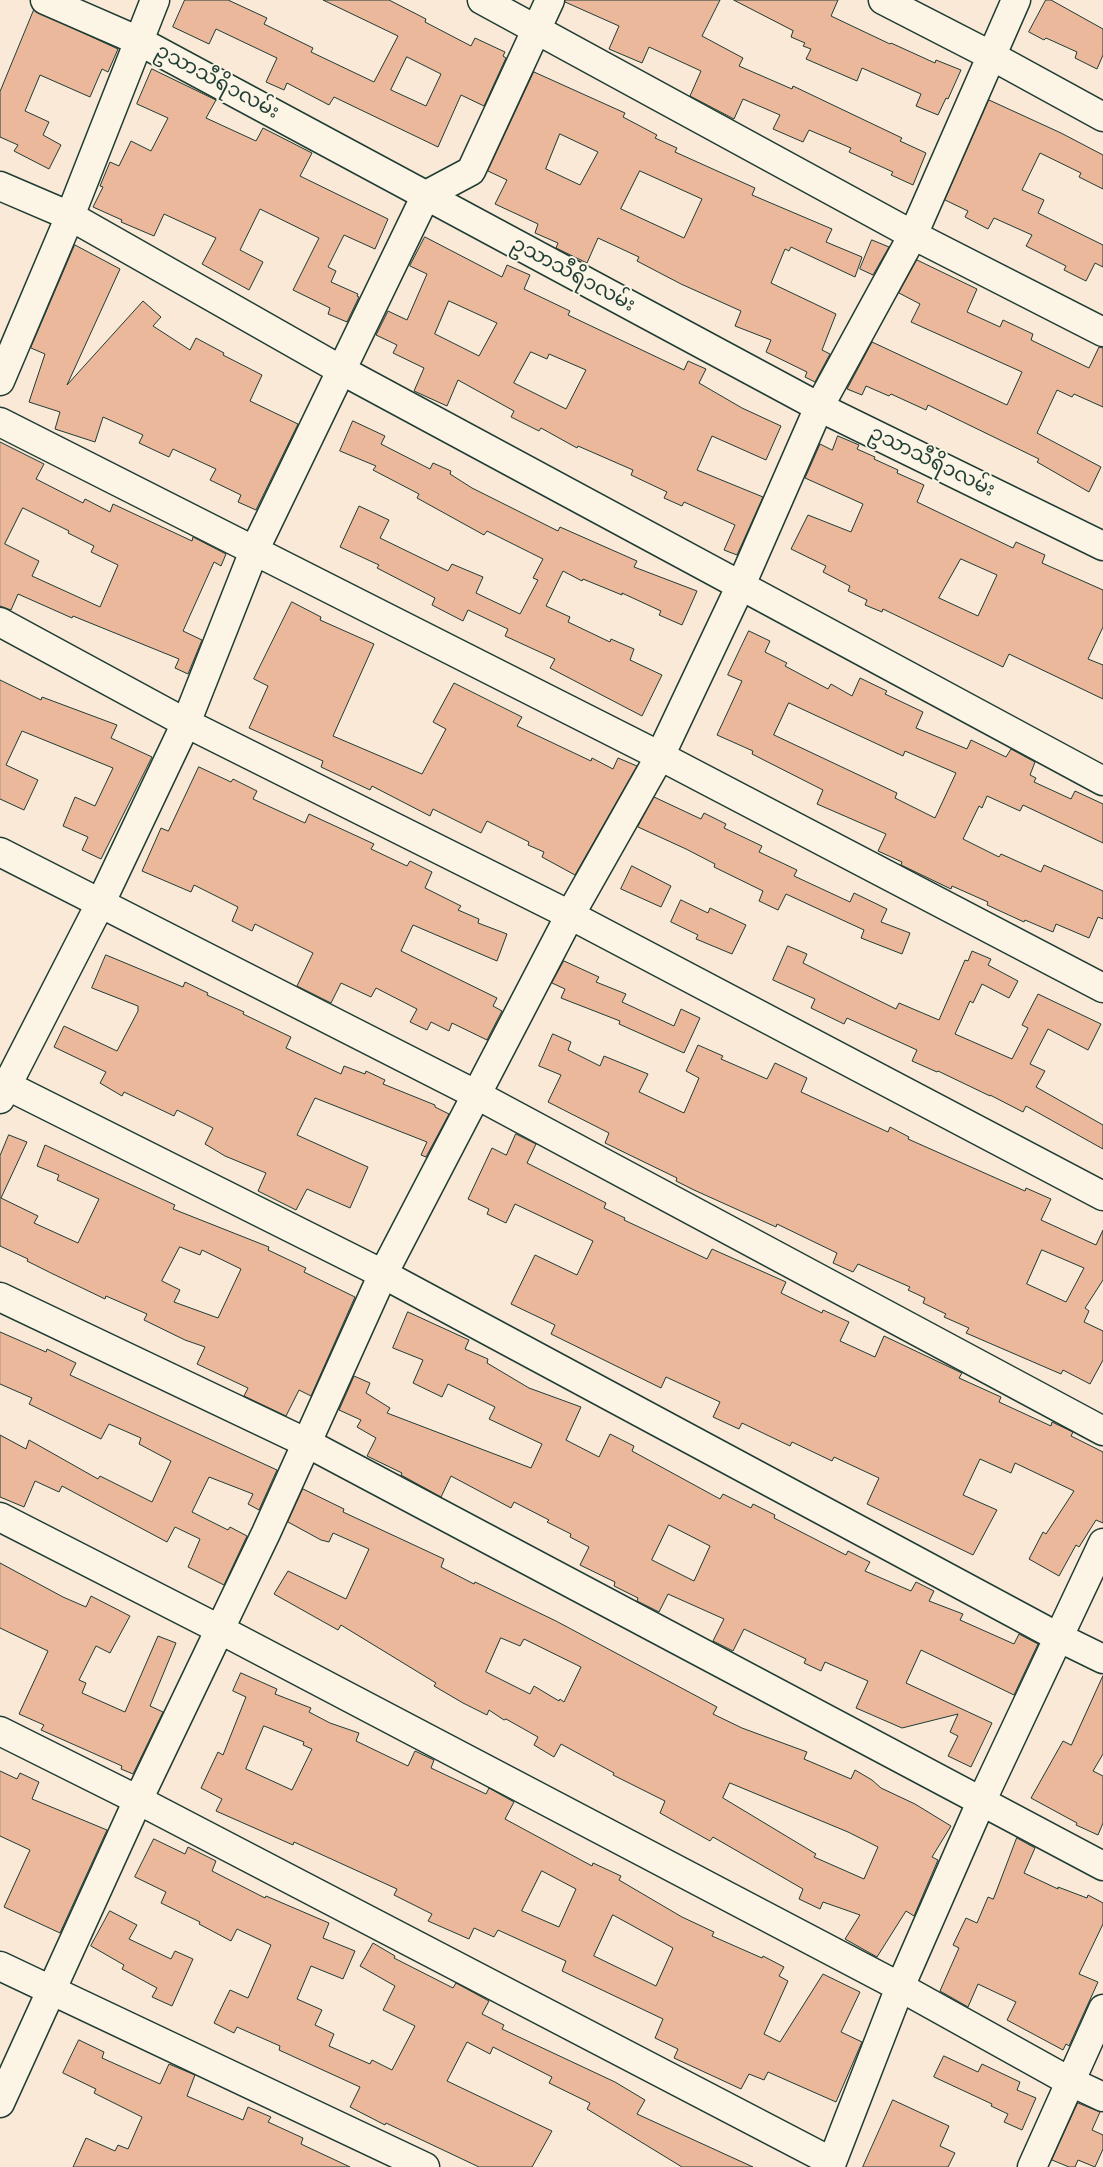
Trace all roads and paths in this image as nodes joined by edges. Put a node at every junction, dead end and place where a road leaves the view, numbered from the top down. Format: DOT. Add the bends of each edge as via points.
graph roads {
  1 [pos="45,0"];
  2 [pos="156,0"];
  3 [pos="482,0"];
  4 [pos="550,0"];
  5 [pos="883,0"];
  6 [pos="1016,0"];
  7 [pos="537,30"];
  8 [pos="139,40"];
  9 [pos="990,55"];
  10 [pos="1103,116"];
  11 [pos="0,186"];
  12 [pos="426,195"];
  13 [pos="70,216"];
  14 [pos="913,235"];
  15 [pos="1103,332"];
  16 [pos="341,370"];
  17 [pos="0,380"];
  18 [pos="819,407"];
  19 [pos="0,422"];
  20 [pos="1103,546"];
  21 [pos="254,551"];
  22 [pos="741,585"];
  23 [pos="0,622"];
  24 [pos="186,723"];
  25 [pos="660,756"];
  26 [pos="1103,781"];
  27 [pos="0,852"];
  28 [pos="100,904"];
  29 [pos="570,915"];
  30 [pos="1103,988"];
  31 [pos="2,1088"];
  32 [pos="477,1095"];
  33 [pos="1103,1196"];
  34 [pos="383,1274"];
  35 [pos="0,1297"];
  36 [pos="1103,1431"];
  37 [pos="307,1443"];
  38 [pos="0,1517"];
  39 [pos="1103,1543"];
  40 [pos="219,1629"];
  41 [pos="1058,1637"];
  42 [pos="1103,1659"];
  43 [pos="0,1731"];
  44 [pos="138,1800"];
  45 [pos="981,1802"];
  46 [pos="1103,1866"];
  47 [pos="0,1966"];
  48 [pos="900,1986"];
  49 [pos="52,1990"];
  50 [pos="1103,2009"];
  51 [pos="1069,2081"];
  52 [pos="1103,2097"];
  53 [pos="0,2104"];
  54 [pos="836,2165"];
  55 [pos="424,2167"];
  56 [pos="1032,2167"];
  1 -- 8 [label="street, ဥသာသီရိ၁လမ်း"];
  2 -- 8 [label="street"];
  3 -- 7 [label="street"];
  4 -- 7 [label="street"];
  5 -- 9 [label="street"];
  6 -- 9 [label="street"];
  7 -- 12 [label="street" via="471,170"];
  7 -- 14 [label="street"];
  8 -- 12 [label="street, ဥသာသီရိ၁လမ်း"];
  8 -- 13 [label="street"];
  9 -- 10 [label="street"];
  9 -- 14 [label="street"];
  11 -- 13 [label="street"];
  12 -- 16 [label="street"];
  12 -- 18 [label="street, ဥသာသီရိ၁လမ်း"];
  13 -- 16 [label="street"];
  13 -- 17 [label="street"];
  14 -- 15 [label="street"];
  14 -- 18 [label="street"];
  16 -- 21 [label="street"];
  16 -- 22 [label="street"];
  18 -- 20 [label="street, ဥသာသီရိ၁လမ်း"];
  18 -- 22 [label="street"];
  19 -- 21 [label="street"];
  21 -- 24 [label="street"];
  21 -- 25 [label="street"];
  22 -- 25 [label="street"];
  22 -- 26 [label="street"];
  23 -- 24 [label="street"];
  24 -- 28 [label="street"];
  24 -- 29 [label="street"];
  25 -- 29 [label="street"];
  25 -- 30 [label="street"];
  27 -- 28 [label="street"];
  28 -- 31 [label="street"];
  28 -- 32 [label="street"];
  29 -- 32 [label="street"];
  29 -- 33 [label="street"];
  31 -- 34 [label="street"];
  32 -- 34 [label="street"];
  32 -- 36 [label="street"];
  34 -- 37 [label="street"];
  34 -- 41 [label="street"];
  35 -- 37 [label="street"];
  37 -- 40 [label="street"];
  37 -- 45 [label="street"];
  38 -- 40 [label="street"];
  39 -- 41 [label="street"];
  40 -- 44 [label="street"];
  40 -- 48 [label="street"];
  41 -- 42 [label="street"];
  41 -- 45 [label="street"];
  43 -- 44 [label="street"];
  44 -- 49 [label="street"];
  44 -- 54 [label="street"];
  45 -- 46 [label="street"];
  45 -- 48 [label="street"];
  47 -- 49 [label="street"];
  48 -- 51 [label="street"];
  48 -- 54 [label="street"];
  49 -- 53 [label="street"];
  49 -- 55 [label="street"];
  50 -- 51 [label="street"];
  51 -- 52 [label="street"];
  51 -- 56 [label="street"];
}
